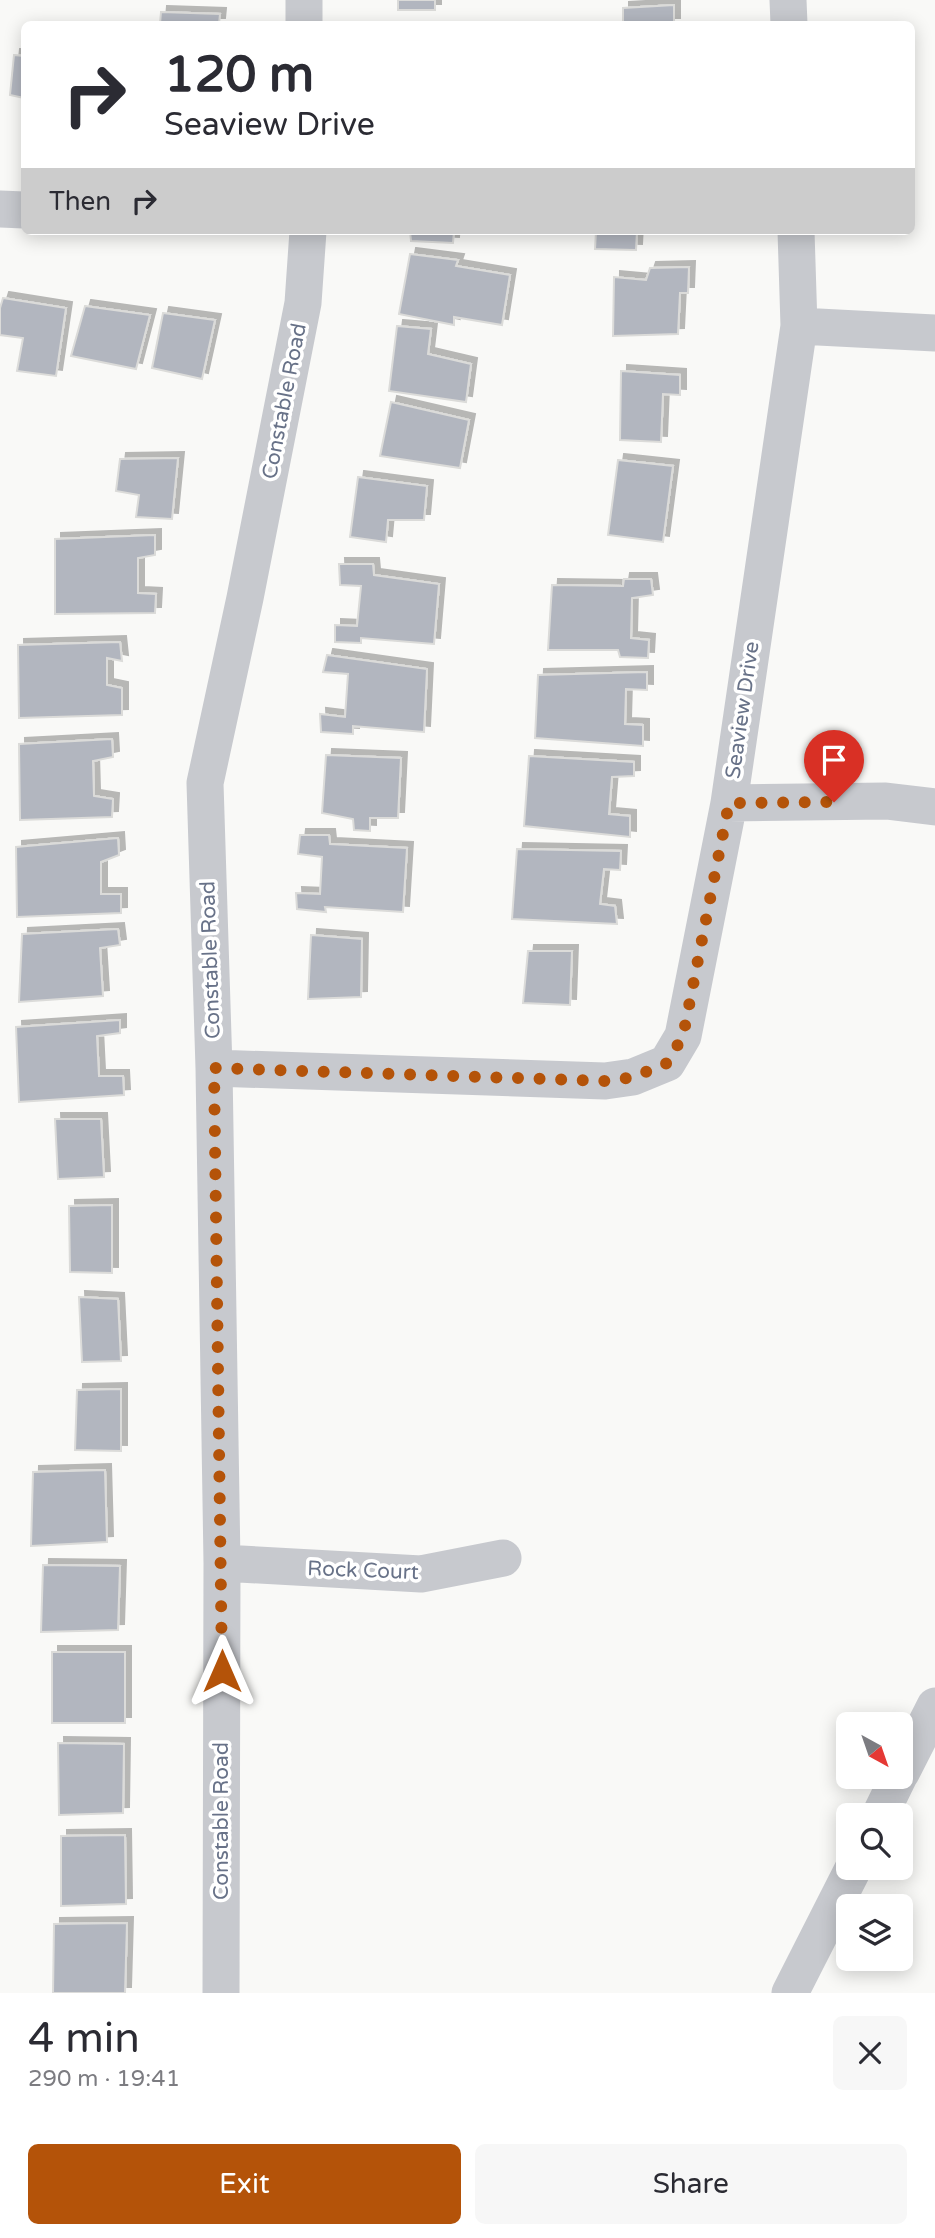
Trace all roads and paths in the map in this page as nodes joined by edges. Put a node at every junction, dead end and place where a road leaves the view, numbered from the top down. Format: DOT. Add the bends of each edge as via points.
graph roads {
  1 [pos="304,0"];
  2 [pos="788,0"];
  3 [pos="304,21"];
  4 [pos="789,21"];
  5 [pos="0,209"];
  6 [pos="21,210"];
  7 [pos="308,235"];
  8 [pos="796,235"];
  9 [pos="799,326"];
  10 [pos="935,332"];
  11 [pos="729,803"];
  12 [pos="935,807"];
  13 [pos="214,1068"];
  14 [pos="503,1558"];
  15 [pos="222,1563"];
  16 [pos="935,1706"];
  17 [pos="914,1747"];
  18 [pos="847,1880"];
  19 [pos="221,1993"];
  20 [pos="790,1993"];
  1 -- 3 [label="street"];
  2 -- 4 [label="street"];
  5 -- 6 [label="street"];
  7 -- 13 [label="street, Constable Road" via="303,303 205,783"];
  8 -- 9 [label="street, Seaview Drive"];
  9 -- 10 [label="street"];
  9 -- 11 [label="street, Seaview Drive"];
  11 -- 12 [label="street" via="886,801"];
  11 -- 13 [label="street, Seaview Drive" via="683,1036 667,1063 634,1077 605,1081"];
  13 -- 15 [label="street, Constable Road"];
  14 -- 15 [label="street, Rock Court" via="421,1574"];
  15 -- 19 [label="street, Constable Road"];
  16 -- 17 [label="street"];
  18 -- 20 [label="street"];
}
